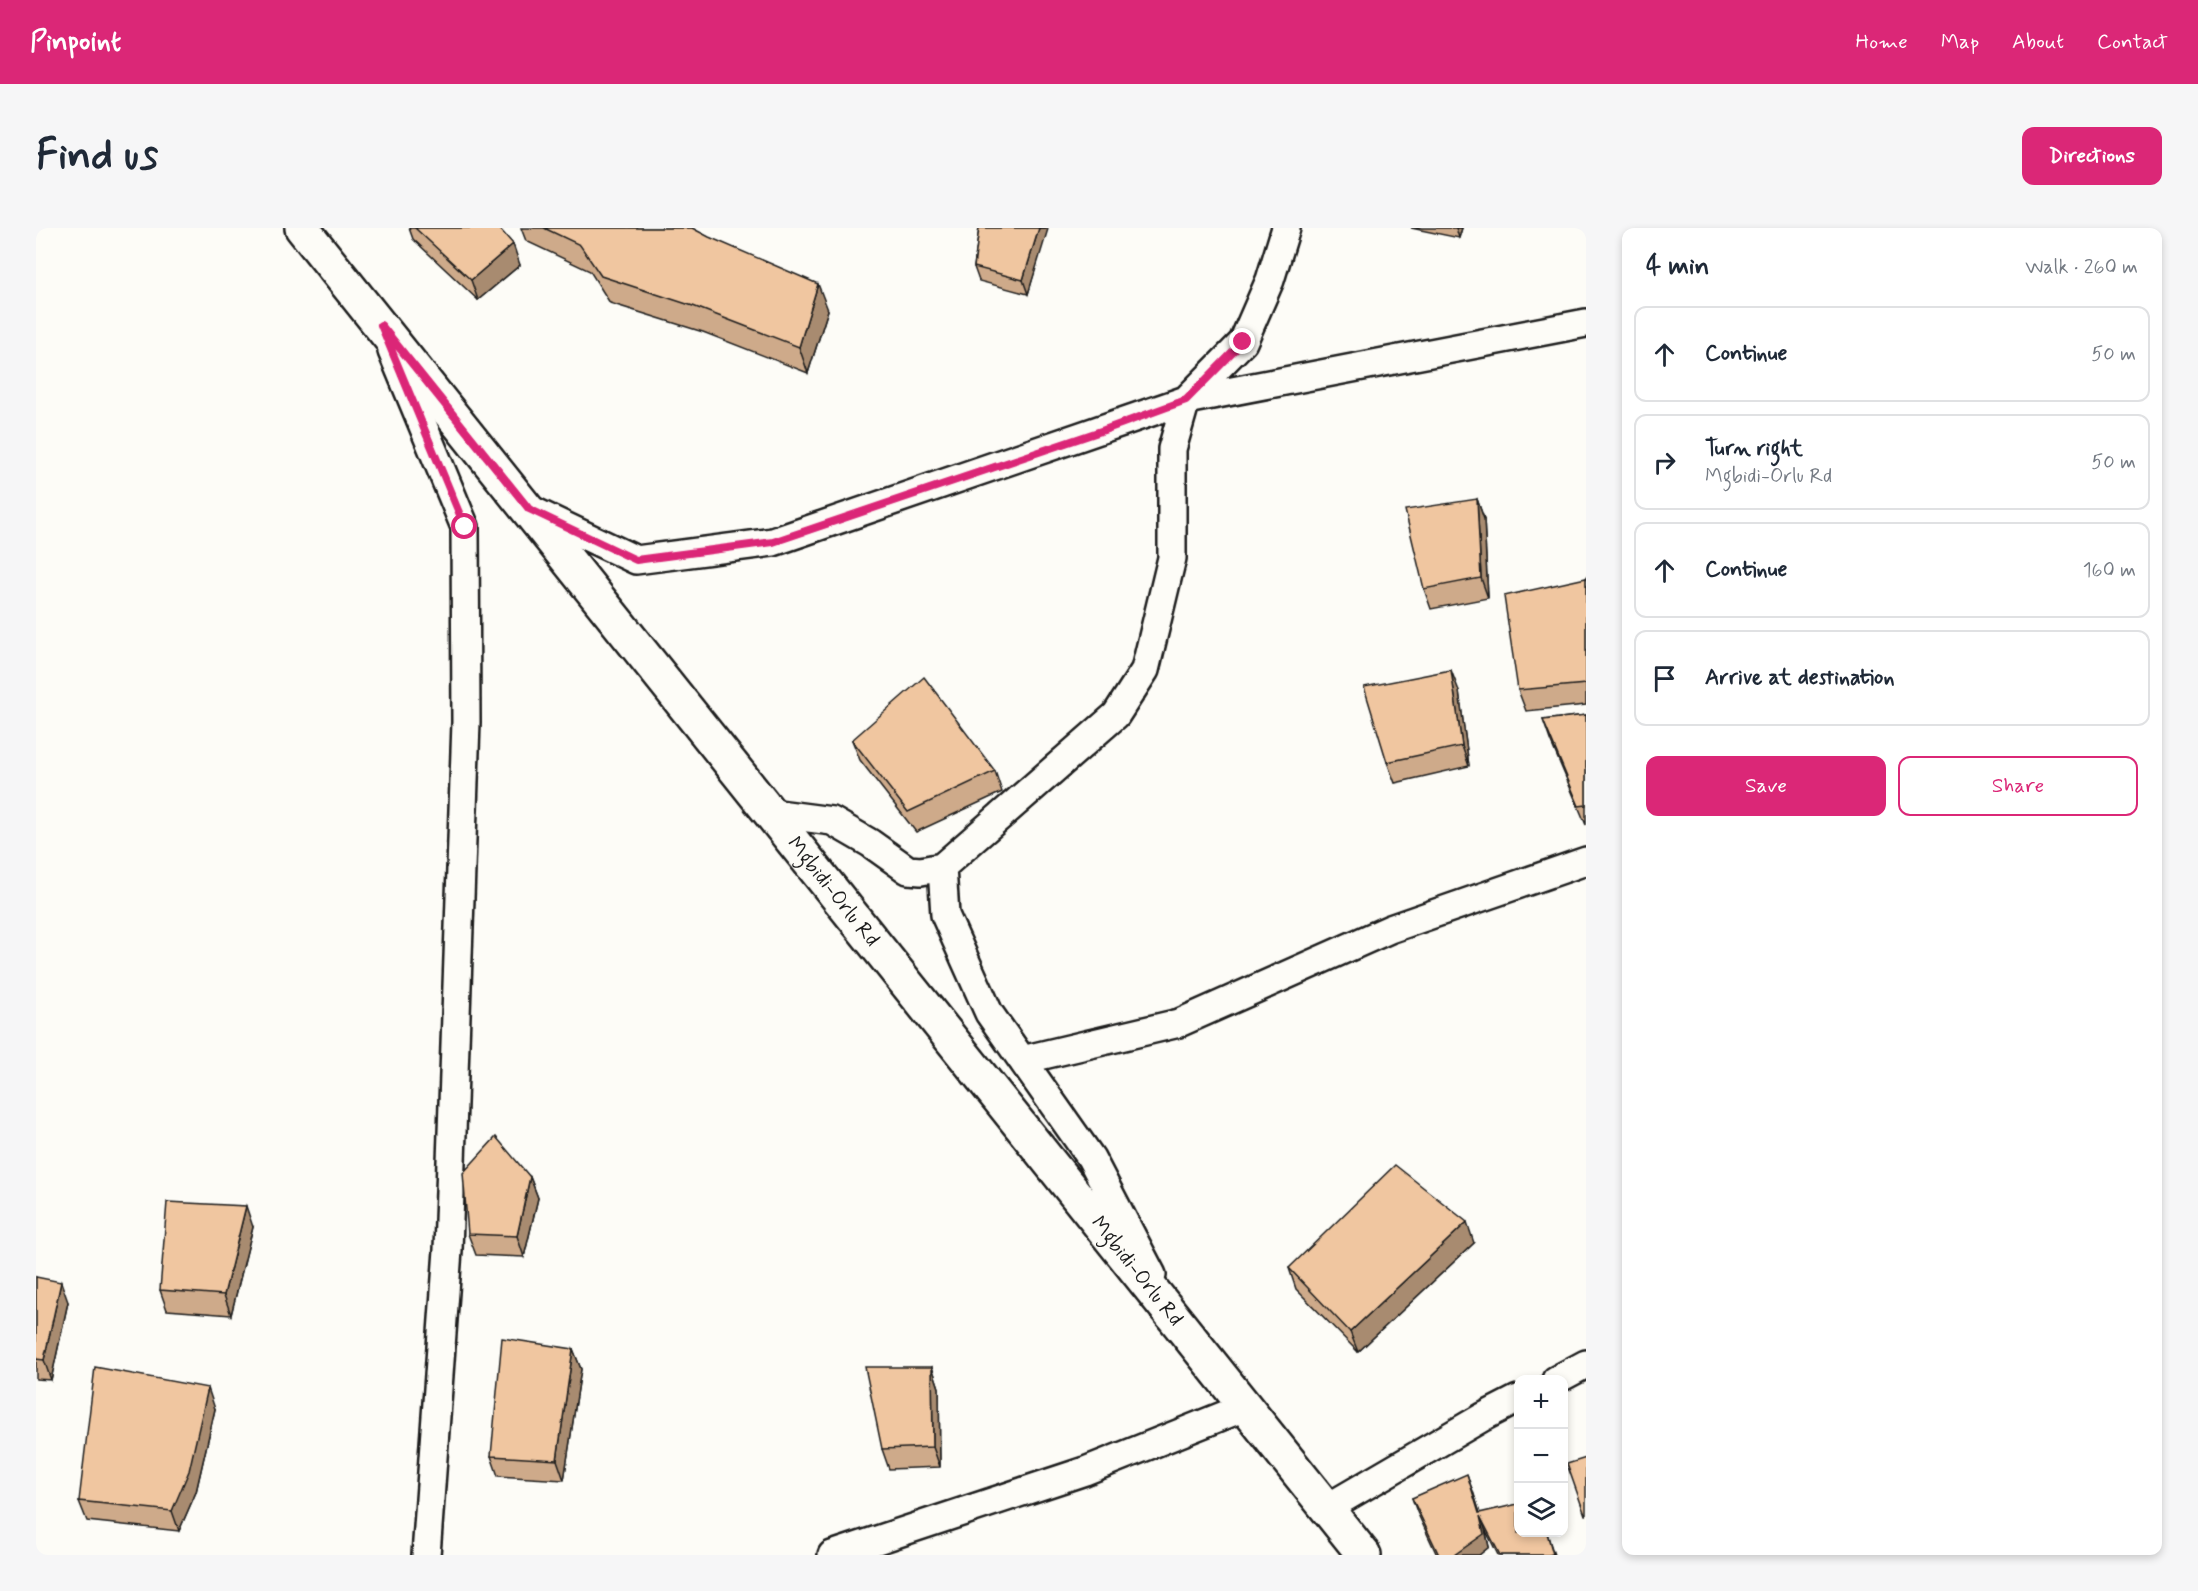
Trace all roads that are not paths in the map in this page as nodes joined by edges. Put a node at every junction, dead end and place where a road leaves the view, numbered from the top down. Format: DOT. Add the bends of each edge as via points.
graph roads {
  1 [pos="302,228"];
  2 [pos="1286,228"];
  3 [pos="1586,323"];
  4 [pos="381,325"];
  5 [pos="1186,400"];
  6 [pos="529,509"];
  7 [pos="771,813"];
  8 [pos="1586,861"];
  9 [pos="942,867"];
  10 [pos="1022,1060"];
  11 [pos="1177,1321"];
  12 [pos="1586,1364"];
  13 [pos="1565,1375"];
  14 [pos="1514,1401"];
  15 [pos="1245,1407"];
  16 [pos="1327,1508"];
  17 [pos="426,1555"];
  18 [pos="832,1555"];
  19 [pos="1364,1555"];
  1 -- 4 [label="main road, Mgbidi-Orlu Rd"];
  2 -- 5 [label="street" via="1270,280 1243,342"];
  3 -- 5 [label="street"];
  4 -- 6 [label="main road, Mgbidi-Orlu Rd"];
  4 -- 17 [label="street" via="465,527 466,722 449,1227"];
  5 -- 6 [label="street" via="773,542 636,560"];
  5 -- 9 [label="street" via="1172,449 1172,558 1144,670 1116,715"];
  6 -- 7 [label="main road, Mgbidi-Orlu Rd"];
  7 -- 9 [label="street" via="832,821 908,870"];
  7 -- 11 [label="main road, Mgbidi-Orlu Rd"];
  8 -- 10 [label="street" via="1390,929 1179,1023"];
  9 -- 10 [label="street" via="945,915 988,1013"];
  10 -- 11 [label="street" via="1091,1158"];
  11 -- 15 [label="main road, Mgbidi-Orlu Rd"];
  12 -- 13 [label="street"];
  14 -- 16 [label="street"];
  15 -- 16 [label="main road, Mgbidi-Orlu Rd"];
  15 -- 18 [label="street" via="1085,1471"];
  16 -- 19 [label="main road, Mgbidi-Orlu Rd"];
}
